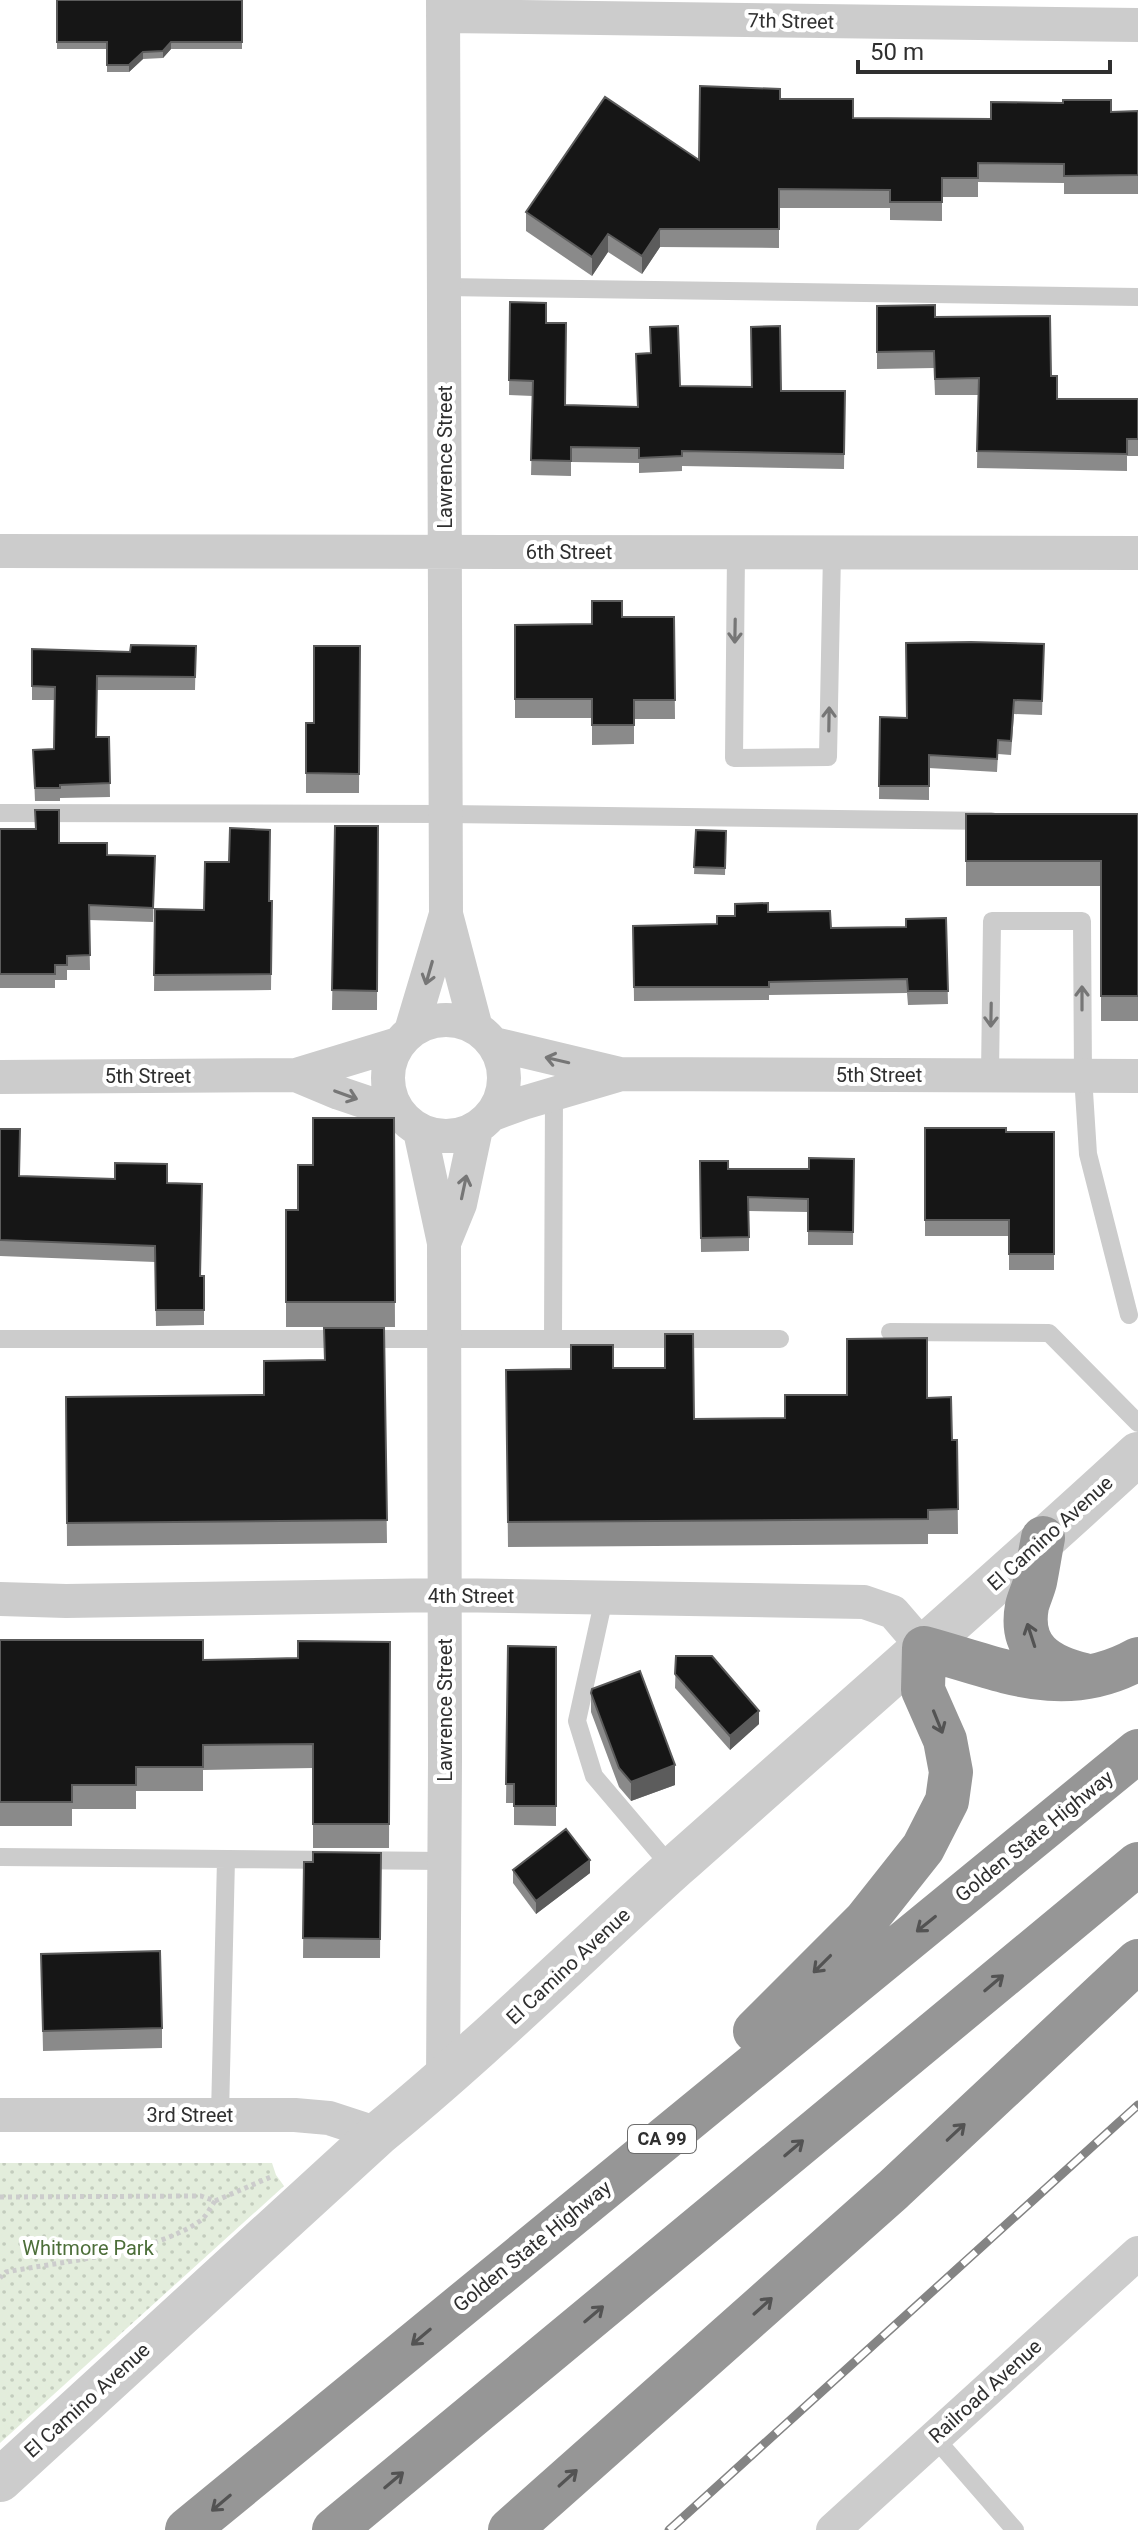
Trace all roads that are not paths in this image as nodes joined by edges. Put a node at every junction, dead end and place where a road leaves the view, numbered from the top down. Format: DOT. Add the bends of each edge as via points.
graph roads {
  1 [pos="443,8"];
  2 [pos="1138,25"];
  3 [pos="445,287"];
  4 [pos="1138,297"];
  5 [pos="0,551"];
  6 [pos="445,552"];
  7 [pos="736,553"];
  8 [pos="832,553"];
  9 [pos="1138,553"];
  10 [pos="0,813"];
  11 [pos="446,814"];
  12 [pos="1012,821"];
  13 [pos="446,914"];
  14 [pos="485,1036"];
  15 [pos="404,1037"];
  16 [pos="620,1074"];
  17 [pos="296,1075"];
  18 [pos="990,1075"];
  19 [pos="1083,1076"];
  20 [pos="1138,1076"];
  21 [pos="0,1077"];
  22 [pos="554,1094"];
  23 [pos="409,1122"];
  24 [pos="484,1122"];
  25 [pos="444,1243"];
  26 [pos="1129,1315"];
  27 [pos="890,1332"];
  28 [pos="0,1339"];
  29 [pos="444,1339"];
  30 [pos="553,1339"];
  31 [pos="780,1339"];
  32 [pos="1138,1423"];
  33 [pos="1138,1454"];
  34 [pos="1043,1538"];
  35 [pos="445,1595"];
  36 [pos="604,1598"];
  37 [pos="0,1599"];
  38 [pos="924,1648"];
  39 [pos="1138,1659"];
  40 [pos="1090,1676"];
  41 [pos="1138,1751"];
  42 [pos="0,1857"];
  43 [pos="226,1859"];
  44 [pos="445,1861"];
  45 [pos="1138,1864"];
  46 [pos="673,1869"];
  47 [pos="1138,1961"];
  48 [pos="443,2081"];
  49 [pos="0,2115"];
  50 [pos="220,2115"];
  51 [pos="378,2134"];
  52 [pos="576,2210"];
  53 [pos="1138,2253"];
  54 [pos="934,2437"];
  55 [pos="0,2480"];
  56 [pos="187,2530"];
  57 [pos="334,2530"];
  58 [pos="510,2530"];
  59 [pos="833,2530"];
  60 [pos="1015,2530"];
  1 -- 2 [label="street, 7th Street"];
  1 -- 3 [label="street, Lawrence Street"];
  3 -- 4 [label="lane"];
  3 -- 6 [label="street, Lawrence Street"];
  5 -- 6 [label="street, 6th Street"];
  6 -- 7 [label="street, 6th Street"];
  6 -- 11 [label="street, Lawrence Street"];
  7 -- 8 [label="street, 6th Street"];
  7 -- 8 [label="lane, one-way" via="734,758 828,757"];
  8 -- 9 [label="street, 6th Street"];
  10 -- 11 [label="lane"];
  11 -- 12 [label="lane"];
  11 -- 13 [label="street, Lawrence Street"];
  13 -- 14 [label="street, Lawrence Street"];
  13 -- 15 [label="street, Lawrence Street, one-way"];
  14 -- 15 [label="street" via="456,1020 433,1020"];
  16 -- 14 [label="street, 5th Street, one-way"];
  14 -- 24 [label="street" via="501,1059 504,1075 503,1093"];
  15 -- 17 [label="street, 5th Street"];
  15 -- 23 [label="street" via="390,1060 388,1090"];
  16 -- 18 [label="street, 5th Street"];
  16 -- 22 [label="street, 5th Street"];
  17 -- 21 [label="street, 5th Street"];
  17 -- 23 [label="street, 5th Street, one-way"];
  18 -- 19 [label="street, 5th Street"];
  19 -- 18 [label="lane, one-way" via="1082,921 992,921"];
  19 -- 20 [label="street, 5th Street"];
  19 -- 26 [label="lane" via="1088,1154"];
  22 -- 24 [label="street, 5th Street"];
  22 -- 30 [label="lane"];
  23 -- 24 [label="street" via="439,1137 453,1137"];
  23 -- 25 [label="street, Lawrence Street"];
  25 -- 24 [label="street, Lawrence Street, one-way"];
  25 -- 29 [label="street, Lawrence Street"];
  27 -- 32 [label="lane" via="1049,1333"];
  28 -- 29 [label="lane"];
  29 -- 30 [label="lane"];
  29 -- 35 [label="street, Lawrence Street"];
  30 -- 31 [label="lane"];
  33 -- 34 [label="street, El Camino Avenue"];
  34 -- 38 [label="street, El Camino Avenue"];
  40 -- 34 [label="highway, one-way" via="1041,1658 1028,1635 1027,1608"];
  35 -- 36 [label="street, 4th Street"];
  35 -- 37 [label="street, 4th Street"];
  35 -- 44 [label="street, Lawrence Street"];
  36 -- 38 [label="street, 4th Street" via="864,1602 893,1612"];
  36 -- 46 [label="lane" via="577,1721 594,1776"];
  38 -- 40 [label="highway" via="1024,1677 1049,1681"];
  38 -- 46 [label="street, El Camino Avenue"];
  38 -- 52 [label="highway, one-way" via="923,1690 945,1740 951,1772 947,1801 923,1848 866,1920"];
  39 -- 40 [label="highway"];
  41 -- 52 [label="highway, Golden State Highway / CA 99, one-way"];
  42 -- 43 [label="lane"];
  43 -- 44 [label="lane"];
  43 -- 50 [label="lane"];
  44 -- 48 [label="street, Lawrence Street"];
  57 -- 45 [label="highway, one-way"];
  46 -- 48 [label="street, El Camino Avenue"];
  58 -- 47 [label="highway, one-way" via="893,2190"];
  48 -- 51 [label="street, El Camino Avenue"];
  49 -- 50 [label="street, 3rd Street"];
  50 -- 51 [label="street, 3rd Street" via="329,2118"];
  51 -- 55 [label="street, El Camino Avenue"];
  52 -- 56 [label="highway, Golden State Highway / CA 99, one-way"];
  53 -- 54 [label="street, Railroad Avenue"];
  54 -- 59 [label="street, Railroad Avenue"];
  54 -- 60 [label="lane"];
}
